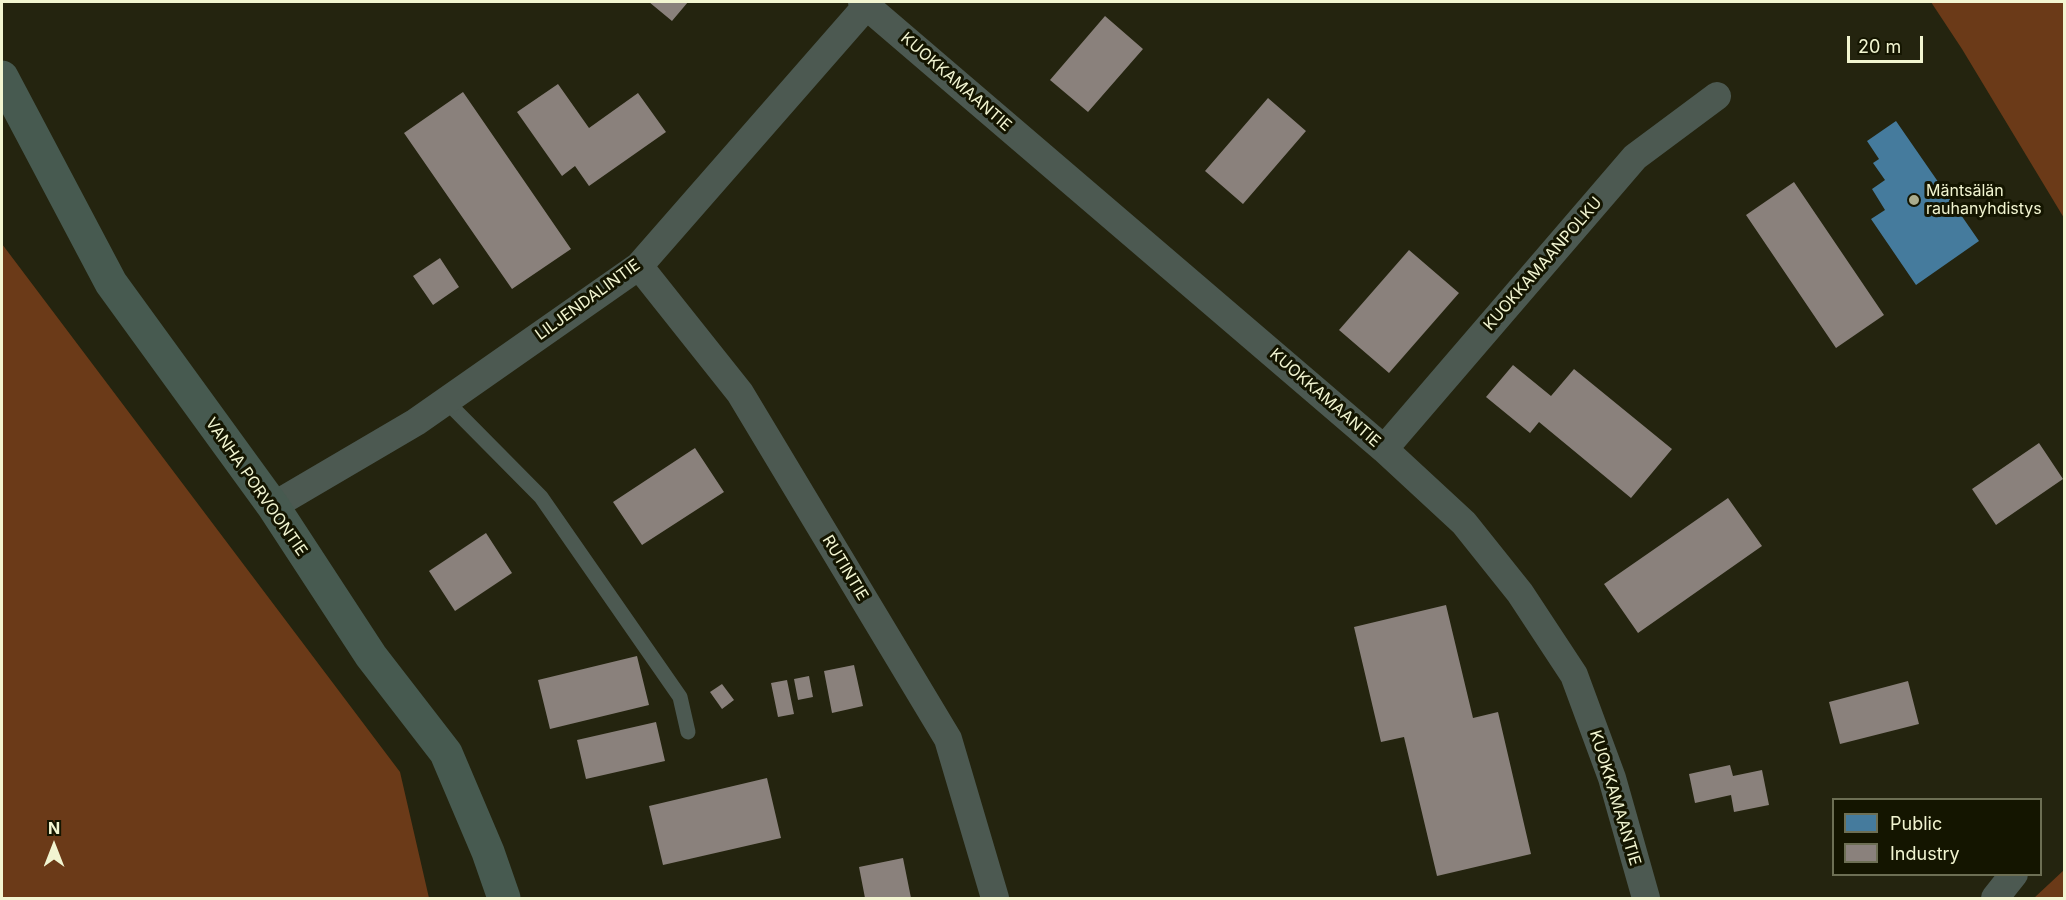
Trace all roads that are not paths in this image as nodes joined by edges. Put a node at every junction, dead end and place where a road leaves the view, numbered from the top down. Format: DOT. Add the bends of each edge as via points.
graph roads {
  1 [pos="866,3"];
  2 [pos="2,77"];
  3 [pos="1717,96"];
  4 [pos="639,266"];
  5 [pos="446,401"];
  6 [pos="1384,448"];
  7 [pos="273,506"];
  8 [pos="688,732"];
  9 [pos="2012,876"];
  10 [pos="504,898"];
  11 [pos="995,898"];
  12 [pos="1646,898"];
  13 [pos="1995,898"];
  1 -- 4 [label="street, LILJENDALINTIE"];
  1 -- 6 [label="street, KUOKKAMAANTIE"];
  2 -- 7 [label="main road, VANHA PORVOONTIE" via="111,283"];
  3 -- 6 [label="street, KUOKKAMAANPOLKU" via="1635,157"];
  4 -- 5 [label="street, LILJENDALINTIE"];
  4 -- 11 [label="street, RUTINTIE" via="740,393 948,739"];
  5 -- 7 [label="street, LILJENDALINTIE"];
  5 -- 8 [label="lane" via="541,497 680,698"];
  6 -- 12 [label="street, KUOKKAMAANTIE" via="1464,523 1520,593 1574,675 1612,778"];
  7 -- 10 [label="main road, VANHA PORVOONTIE" via="371,656 446,753"];
  9 -- 13 [label="street"];
}
